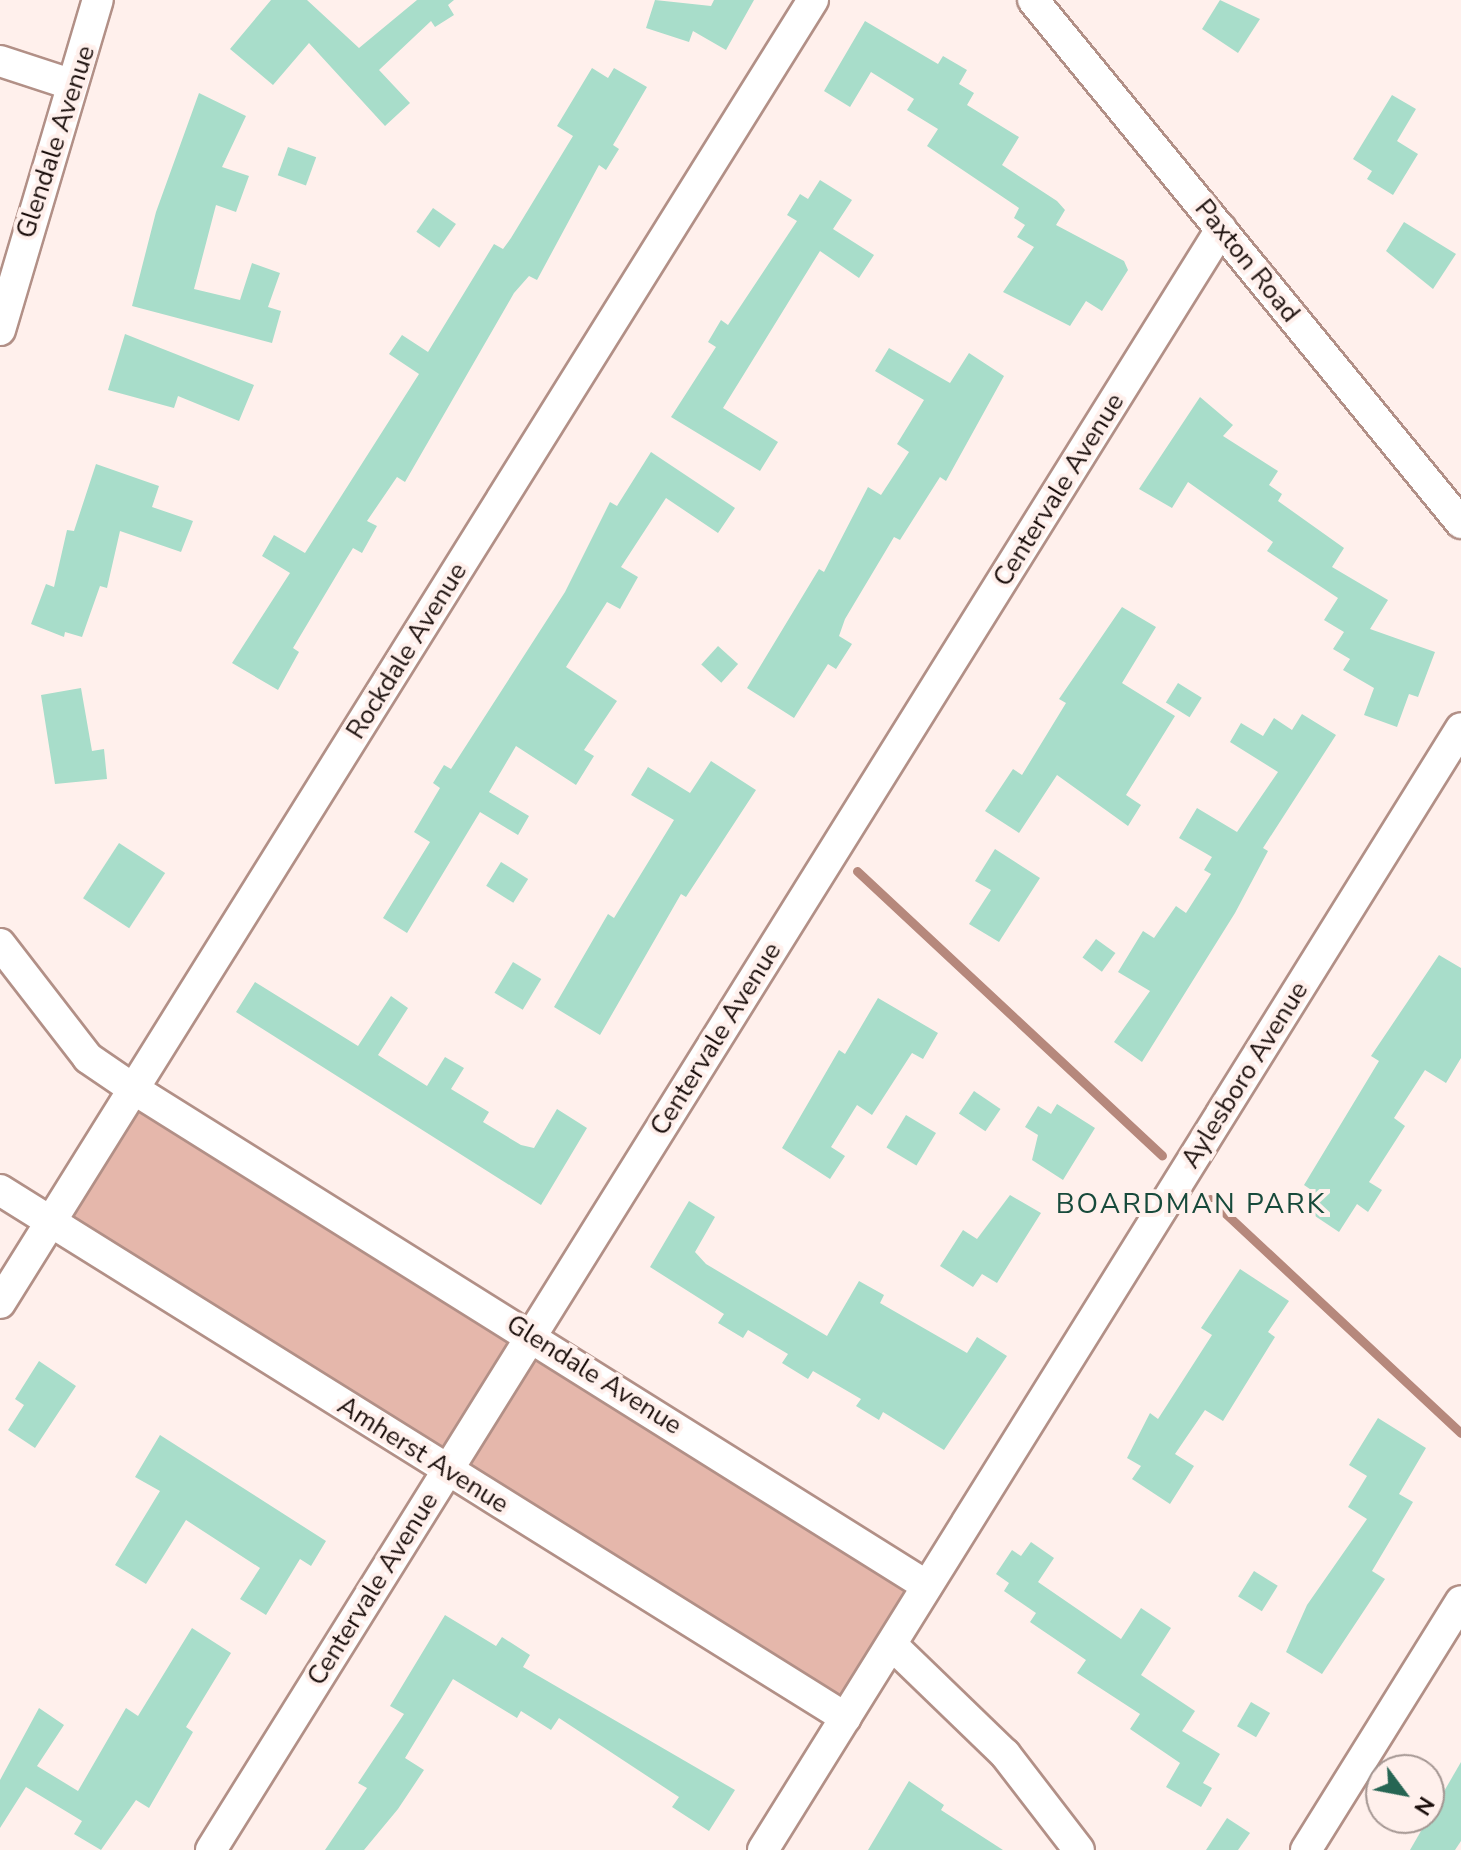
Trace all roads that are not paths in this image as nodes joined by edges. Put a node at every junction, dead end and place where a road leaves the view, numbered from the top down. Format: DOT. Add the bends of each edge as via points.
graph roads {
  1 [pos="117,0"];
  2 [pos="813,0"];
  3 [pos="1033,0"];
  4 [pos="96,13"];
  5 [pos="0,61"];
  6 [pos="70,84"];
  7 [pos="1221,229"];
  8 [pos="0,330"];
  9 [pos="1461,523"];
  10 [pos="1461,728"];
  11 [pos="0,944"];
  12 [pos="132,1088"];
  13 [pos="0,1190"];
  14 [pos="50,1220"];
  15 [pos="0,1303"];
  16 [pos="531,1335"];
  17 [pos="447,1470"];
  18 [pos="927,1586"];
  19 [pos="1461,1601"];
  20 [pos="892,1645"];
  21 [pos="846,1718"];
  22 [pos="211,1850"];
  23 [pos="763,1850"];
  24 [pos="1079,1850"];
  25 [pos="1306,1850"];
  1 -- 4 [label="street"];
  2 -- 12 [label="street, Rockdale Avenue"];
  3 -- 7 [label="street, Paxton Road"];
  4 -- 6 [label="street, Glendale Avenue"];
  5 -- 6 [label="street"];
  6 -- 8 [label="street, Glendale Avenue"];
  7 -- 9 [label="street, Paxton Road"];
  7 -- 16 [label="street, Centervale Avenue"];
  10 -- 18 [label="street, Aylesboro Avenue"];
  11 -- 12 [label="street, Glendale Avenue" via="88,1058"];
  12 -- 14 [label="street, Rockdale Avenue"];
  12 -- 16 [label="street, Glendale Avenue"];
  13 -- 14 [label="street, Amherst Avenue"];
  14 -- 15 [label="street, Rockdale Avenue"];
  14 -- 17 [label="street, Amherst Avenue"];
  16 -- 17 [label="street, Centervale Avenue"];
  16 -- 18 [label="street, Glendale Avenue"];
  17 -- 21 [label="street, Amherst Avenue"];
  17 -- 22 [label="street, Centervale Avenue"];
  18 -- 20 [label="street"];
  19 -- 25 [label="street"];
  20 -- 21 [label="street"];
  20 -- 24 [label="street" via="1005,1754"];
  21 -- 23 [label="street"];
}
